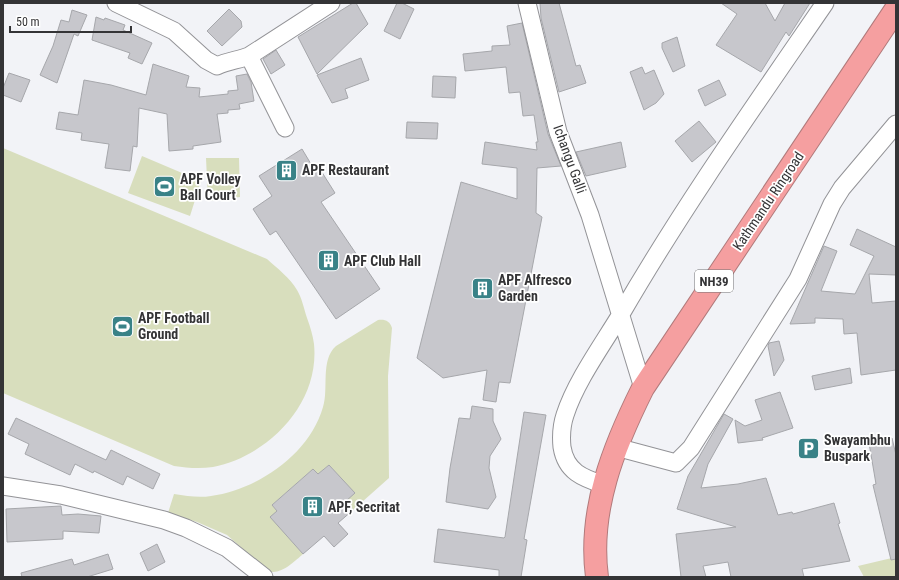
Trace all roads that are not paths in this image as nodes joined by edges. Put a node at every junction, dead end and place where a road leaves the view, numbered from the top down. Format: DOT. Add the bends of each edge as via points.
graph roads {
  1 [pos="116,3"];
  2 [pos="331,3"];
  3 [pos="527,3"];
  4 [pos="825,3"];
  5 [pos="896,9"];
  6 [pos="249,56"];
  7 [pos="896,124"];
  8 [pos="285,128"];
  9 [pos="621,313"];
  10 [pos="643,388"];
  11 [pos="616,447"];
  12 [pos="604,485"];
  13 [pos="3,486"];
  14 [pos="264,577"];
  15 [pos="598,577"];
  1 -- 6 [label="street" via="174,31 206,60 217,66"];
  2 -- 6 [label="street"];
  3 -- 9 [label="street, Ichangu Galli" via="558,132 590,215"];
  4 -- 9 [label="street" via="654,256"];
  5 -- 10 [label="highway, Kathmandu Ringroad / NH39"];
  6 -- 8 [label="street"];
  7 -- 11 [label="street" via="842,188 832,204 798,279 691,448 676,463"];
  9 -- 10 [label="street, Ichangu Galli"];
  9 -- 12 [label="street" via="586,370 562,428 562,447 567,464 582,477"];
  10 -- 11 [label="highway, Kathmandu Ringroad / NH39"];
  11 -- 12 [label="highway, Kathmandu Ringroad / NH39"];
  12 -- 15 [label="highway, Kathmandu Ringroad / NH39" via="597,524 595,561"];
  13 -- 14 [label="street" via="61,495 164,520 227,548"];
}
